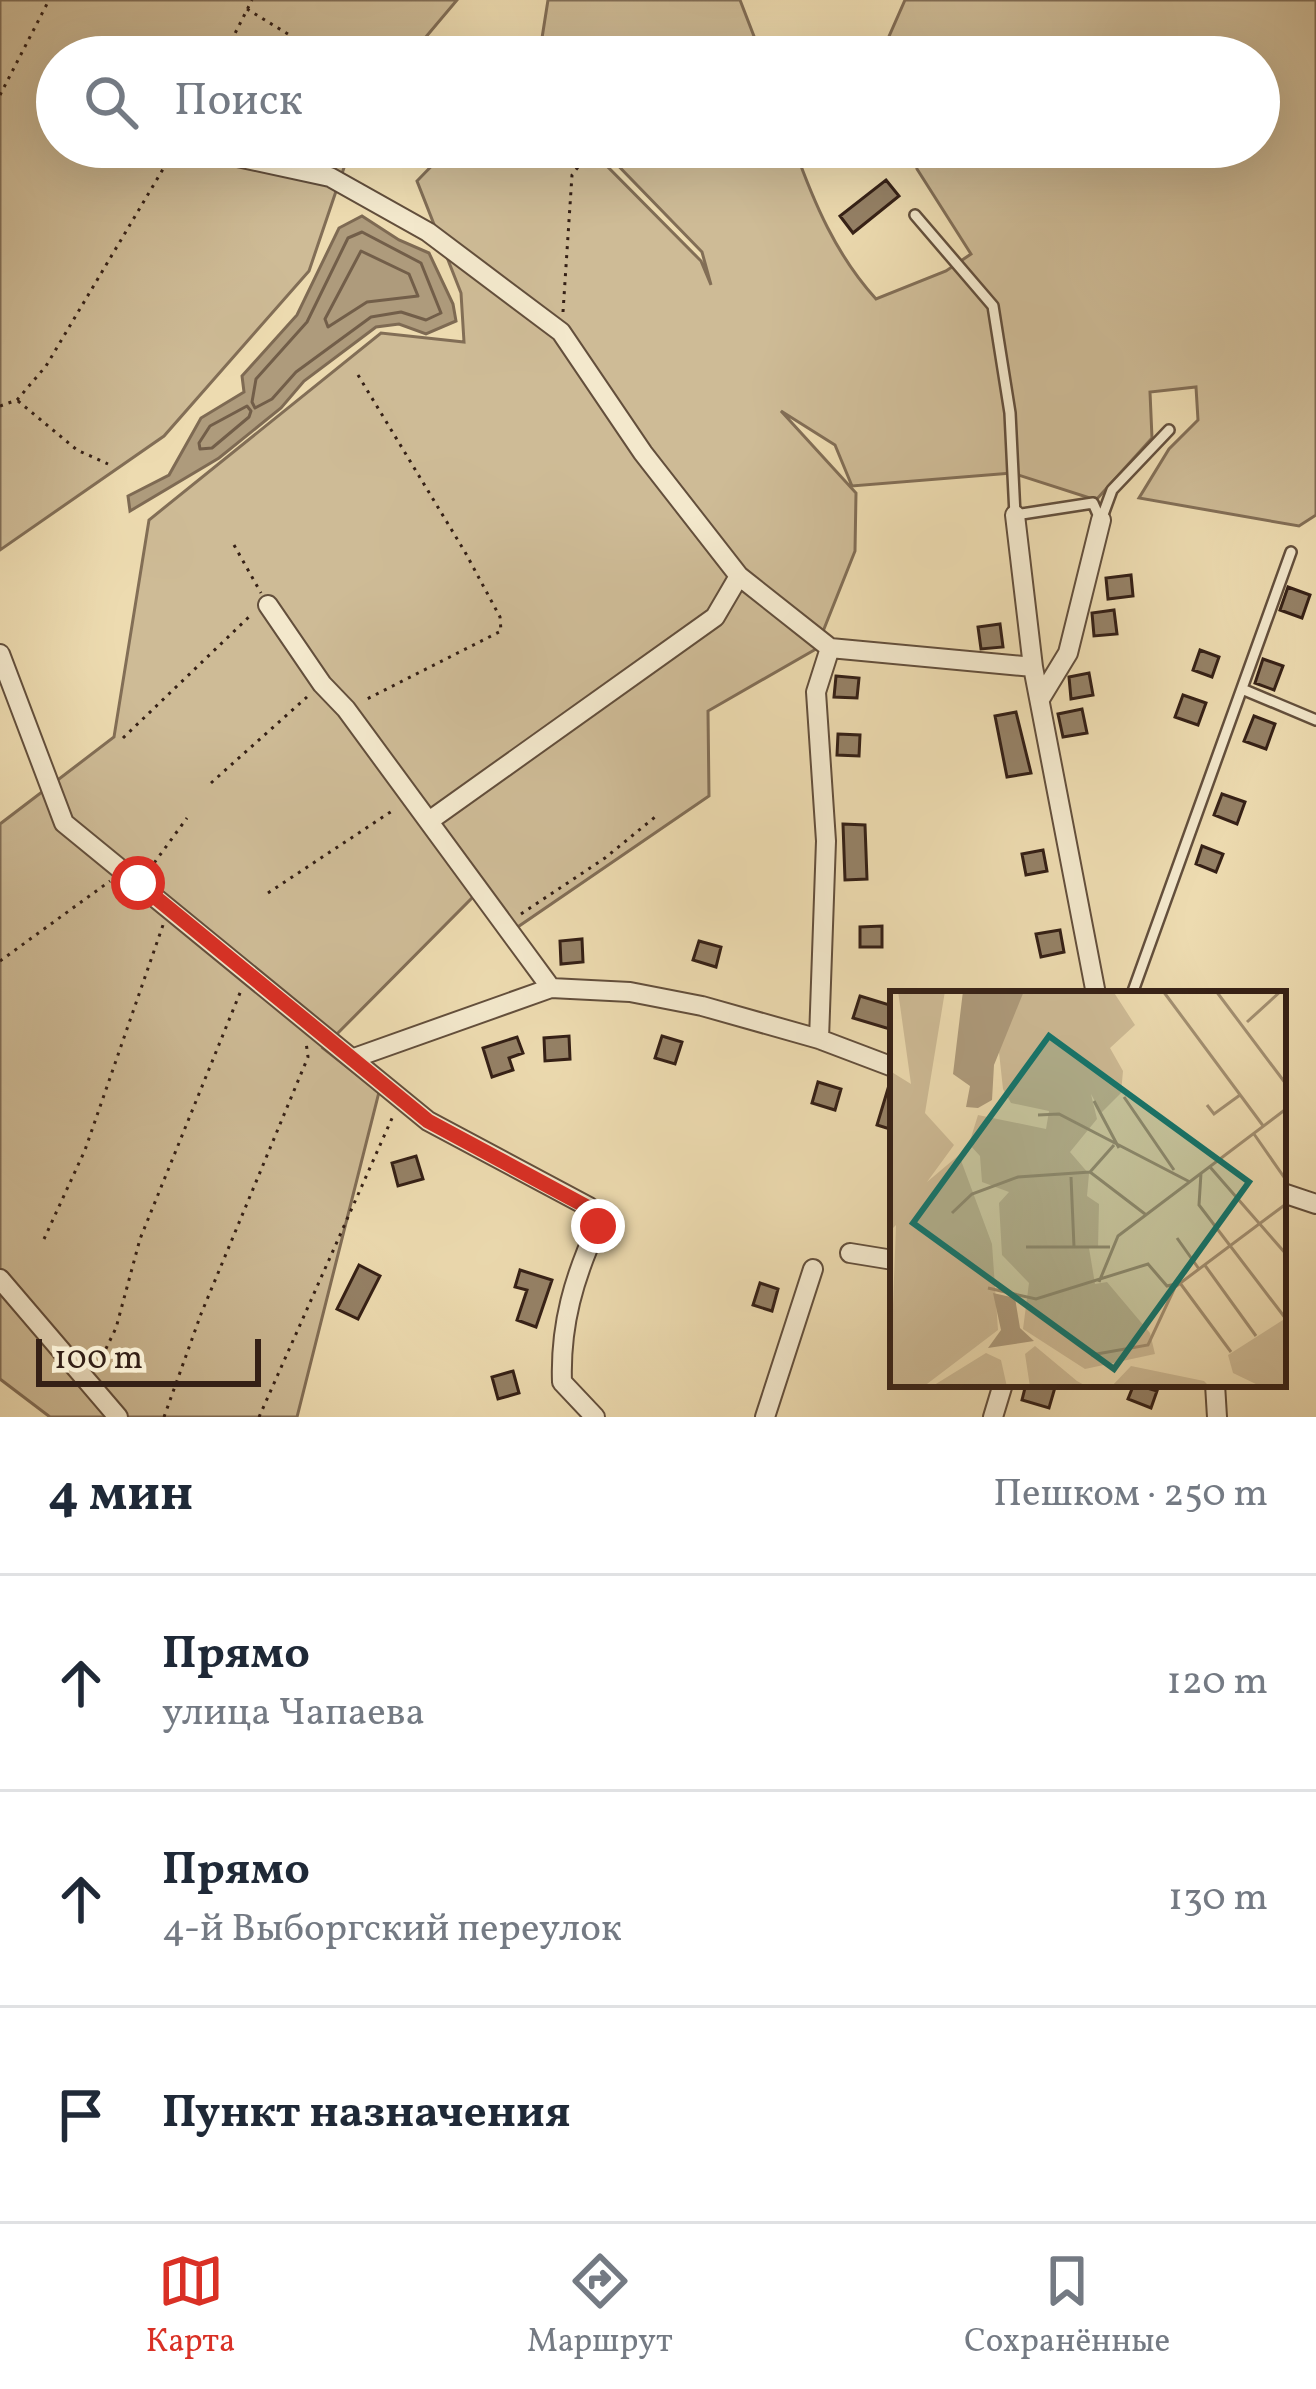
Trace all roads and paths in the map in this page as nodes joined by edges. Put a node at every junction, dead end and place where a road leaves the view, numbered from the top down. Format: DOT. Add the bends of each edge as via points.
graph roads {
  1 [pos="50,0"];
  2 [pos="252,0"];
  3 [pos="247,9"];
  4 [pos="233,36"];
  5 [pos="291,36"];
  6 [pos="0,95"];
  7 [pos="164,168"];
  8 [pos="288,168"];
  9 [pos="577,168"];
  10 [pos="915,215"];
  11 [pos="562,332"];
  12 [pos="358,376"];
  13 [pos="17,400"];
  14 [pos="0,406"];
  15 [pos="1168,430"];
  16 [pos="108,464"];
  17 [pos="1015,515"];
  18 [pos="1100,520"];
  19 [pos="234,545"];
  20 [pos="1292,552"];
  21 [pos="739,576"];
  22 [pos="268,605"];
  23 [pos="830,648"];
  24 [pos="0,654"];
  25 [pos="1034,667"];
  26 [pos="322,684"];
  27 [pos="1242,688"];
  28 [pos="1040,700"];
  29 [pos="346,709"];
  30 [pos="1316,720"];
  31 [pos="122,738"];
  32 [pos="211,783"];
  33 [pos="412,797"];
  34 [pos="655,817"];
  35 [pos="187,818"];
  36 [pos="429,821"];
  37 [pos="131,877"];
  38 [pos="268,892"];
  39 [pos="505,925"];
  40 [pos="177,934"];
  41 [pos="0,962"];
  42 [pos="243,986"];
  43 [pos="551,988"];
  44 [pos="1095,991"];
  45 [pos="1133,991"];
  46 [pos="819,1039"];
  47 [pos="306,1042"];
  48 [pos="354,1058"];
  49 [pos="890,1066"];
  50 [pos="401,1098"];
  51 [pos="1286,1194"];
  52 [pos="1316,1204"];
  53 [pos="44,1238"];
  54 [pos="850,1253"];
  55 [pos="890,1260"];
  56 [pos="813,1269"];
  57 [pos="0,1279"];
  58 [pos="86,1383"];
  59 [pos="1002,1387"];
  60 [pos="1215,1387"];
  61 [pos="118,1417"];
  62 [pos="164,1417"];
  63 [pos="259,1417"];
  64 [pos="595,1417"];
  65 [pos="765,1417"];
  66 [pos="993,1417"];
  67 [pos="1217,1417"];
  1 -- 6 [label="path"];
  2 -- 3 [label="path"];
  3 -- 4 [label="path"];
  3 -- 5 [label="path"];
  7 -- 13 [label="path" via="46,366"];
  8 -- 11 [label="street" via="330,177 428,232"];
  9 -- 11 [label="path"];
  10 -- 17 [label="lane" via="993,306"];
  11 -- 21 [label="street"];
  12 -- 29 [label="path" via="465,552 501,631"];
  13 -- 14 [label="path"];
  13 -- 16 [label="path" via="77,450"];
  15 -- 18 [label="lane" via="1112,490"];
  17 -- 18 [label="lane" via="1093,503"];
  17 -- 25 [label="street"];
  18 -- 28 [label="street" via="1068,653"];
  19 -- 22 [label="path"];
  20 -- 27 [label="lane"];
  21 -- 23 [label="street"];
  21 -- 36 [label="street" via="715,617"];
  22 -- 26 [label="street"];
  22 -- 31 [label="path"];
  23 -- 25 [label="street"];
  23 -- 46 [label="street" via="816,692 826,841"];
  24 -- 37 [label="street" via="64,824"];
  25 -- 28 [label="street"];
  26 -- 29 [label="street"];
  26 -- 32 [label="path"];
  27 -- 30 [label="lane"];
  27 -- 45 [label="lane"];
  28 -- 44 [label="street"];
  29 -- 33 [label="street"];
  33 -- 36 [label="street"];
  33 -- 38 [label="path"];
  34 -- 39 [label="path"];
  35 -- 37 [label="path"];
  36 -- 39 [label="street"];
  37 -- 41 [label="path"];
  37 -- 48 [label="street"];
  39 -- 43 [label="street"];
  40 -- 53 [label="path" via="164,924 85,1150"];
  42 -- 58 [label="path" via="140,1239 116,1328"];
  43 -- 46 [label="street" via="630,992"];
  43 -- 48 [label="street"];
  46 -- 49 [label="street"];
  47 -- 62 [label="path" via="308,1057"];
  48 -- 50 [label="street"];
  50 -- 63 [label="path"];
  50 -- 64 [label="street" via="428,1121 589,1208 598,1226 560,1340 562,1382"];
  51 -- 52 [label="street"];
  54 -- 55 [label="street"];
  56 -- 65 [label="street"];
  57 -- 58 [label="street"];
  58 -- 61 [label="street"];
  59 -- 66 [label="street"];
  60 -- 67 [label="street"];
}
